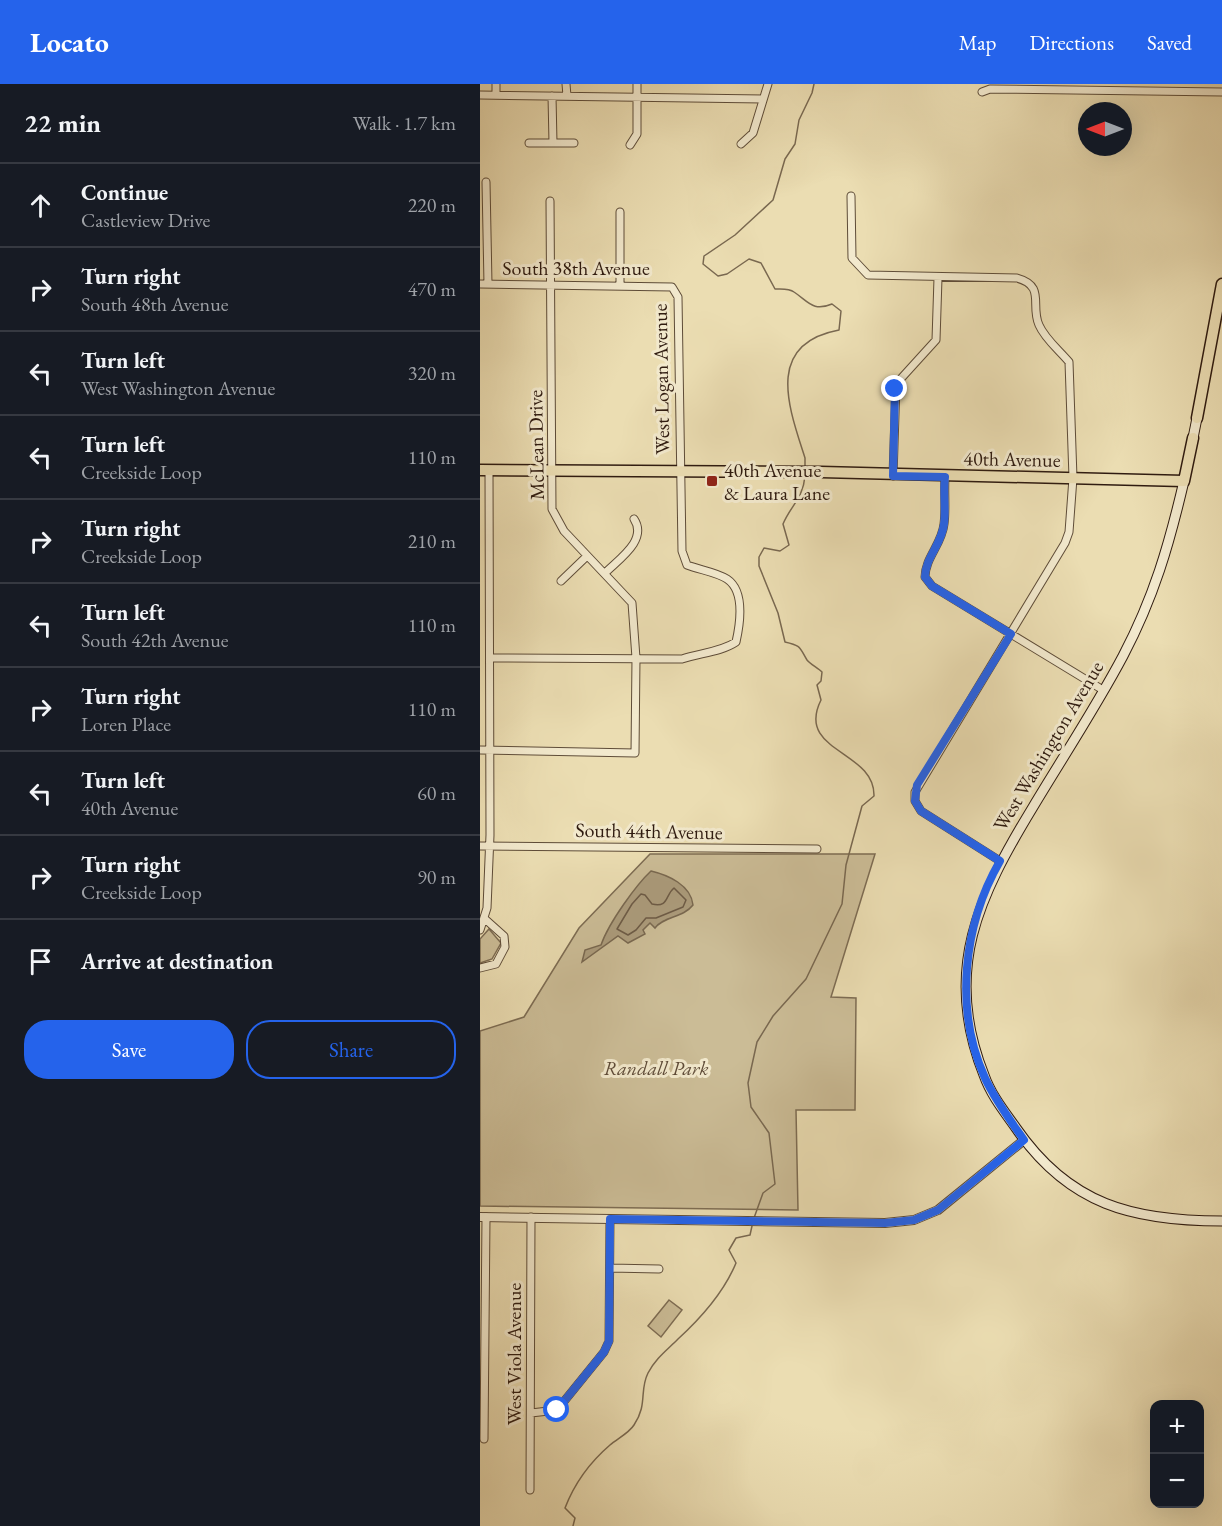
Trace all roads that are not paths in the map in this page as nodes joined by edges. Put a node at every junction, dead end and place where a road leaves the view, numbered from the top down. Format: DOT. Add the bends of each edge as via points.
graph roads {
  1 [pos="496,84"];
  2 [pos="566,84"];
  3 [pos="637,84"];
  4 [pos="768,84"];
  5 [pos="982,92"];
  6 [pos="1222,92"];
  7 [pos="480,95"];
  8 [pos="496,95"];
  9 [pos="552,96"];
  10 [pos="567,96"];
  11 [pos="637,97"];
  12 [pos="763,99"];
  13 [pos="529,143"];
  14 [pos="553,143"];
  15 [pos="574,143"];
  16 [pos="741,144"];
  17 [pos="630,145"];
  18 [pos="486,182"];
  19 [pos="851,196"];
  20 [pos="550,201"];
  21 [pos="620,212"];
  22 [pos="938,278"];
  23 [pos="484,284"];
  24 [pos="1222,284"];
  25 [pos="551,285"];
  26 [pos="620,285"];
  27 [pos="672,287"];
  28 [pos="1197,418"];
  29 [pos="1193,438"];
  30 [pos="484,470"];
  31 [pos="552,471"];
  32 [pos="680,472"];
  33 [pos="893,476"];
  34 [pos="945,477"];
  35 [pos="1073,478"];
  36 [pos="1184,481"];
  37 [pos="634,519"];
  38 [pos="587,556"];
  39 [pos="484,564"];
  40 [pos="605,573"];
  41 [pos="561,581"];
  42 [pos="1011,634"];
  43 [pos="490,658"];
  44 [pos="636,658"];
  45 [pos="1103,690"];
  46 [pos="480,750"];
  47 [pos="489,750"];
  48 [pos="484,846"];
  49 [pos="817,849"];
  50 [pos="1000,861"];
  51 [pos="485,919"];
  52 [pos="480,930"];
  53 [pos="480,968"];
  54 [pos="1024,1140"];
  55 [pos="483,1217"];
  56 [pos="531,1217"];
  57 [pos="610,1219"];
  58 [pos="1222,1221"];
  59 [pos="610,1268"];
  60 [pos="659,1269"];
  61 [pos="531,1413"];
  62 [pos="484,1440"];
  63 [pos="530,1490"];
  1 -- 8 [label="street"];
  2 -- 10 [label="street"];
  3 -- 11 [label="street"];
  4 -- 12 [label="street"];
  5 -- 6 [label="street" via="1061,88"];
  7 -- 8 [label="street"];
  8 -- 9 [label="street"];
  9 -- 10 [label="street"];
  9 -- 14 [label="street"];
  10 -- 11 [label="street"];
  11 -- 12 [label="street"];
  11 -- 17 [label="street" via="637,134"];
  12 -- 16 [label="street" via="753,133"];
  13 -- 14 [label="street"];
  14 -- 15 [label="street"];
  18 -- 23 [label="street"];
  19 -- 22 [label="street" via="852,258 858,266 874,277"];
  20 -- 25 [label="street, McLean Drive"];
  21 -- 26 [label="street"];
  22 -- 33 [label="street" via="936,340 896,384"];
  22 -- 35 [label="street" via="1017,278 1025,280 1036,293 1038,324 1069,362 1072,372"];
  23 -- 25 [label="street, South 38th Avenue"];
  24 -- 28 [label="main road, West Washington Avenue"];
  25 -- 26 [label="street, South 38th Avenue"];
  25 -- 31 [label="street, McLean Drive"];
  26 -- 27 [label="street, South 38th Avenue"];
  27 -- 32 [label="street, West Logan Avenue" via="678,297"];
  28 -- 29 [label="main road, West Washington Avenue"];
  29 -- 36 [label="main road, West Washington Avenue"];
  30 -- 31 [label="main road, 40th Avenue"];
  30 -- 39 [label="street"];
  31 -- 32 [label="main road, 40th Avenue"];
  31 -- 38 [label="street, McLean Drive" via="555,518"];
  32 -- 33 [label="main road, 40th Avenue"];
  32 -- 44 [label="street, West Logan Avenue" via="682,551 687,564 730,580 736,591 740,623 736,642 725,650 682,659"];
  33 -- 34 [label="main road, 40th Avenue"];
  34 -- 35 [label="main road, 40th Avenue"];
  34 -- 42 [label="street" via="944,524 939,544 926,564 925,577 932,586"];
  35 -- 36 [label="main road, 40th Avenue"];
  35 -- 42 [label="street" via="1065,543"];
  36 -- 45 [label="main road, West Washington Avenue" via="1166,555 1145,611"];
  37 -- 40 [label="street" via="637,537"];
  38 -- 40 [label="street, McLean Drive"];
  38 -- 41 [label="street"];
  39 -- 43 [label="street"];
  40 -- 44 [label="street, McLean Drive" via="632,603"];
  42 -- 45 [label="street"];
  42 -- 50 [label="street" via="915,792 921,811"];
  43 -- 44 [label="street"];
  43 -- 47 [label="street"];
  44 -- 47 [label="street, McLean Drive" via="635,753"];
  45 -- 50 [label="main road, West Washington Avenue"];
  46 -- 47 [label="street"];
  47 -- 48 [label="street"];
  48 -- 49 [label="street, South 44th Avenue"];
  48 -- 51 [label="street"];
  50 -- 54 [label="main road, West Washington Avenue" via="973,928 966,1010 984,1077"];
  51 -- 52 [label="street"];
  51 -- 53 [label="street" via="504,936 505,947 495,964"];
  54 -- 57 [label="street" via="938,1210 914,1220 885,1223"];
  54 -- 58 [label="main road, West Washington Avenue" via="1044,1163 1076,1189 1116,1209 1159,1220"];
  55 -- 56 [label="street"];
  55 -- 62 [label="street"];
  56 -- 57 [label="street"];
  56 -- 61 [label="street, West Viola Avenue"];
  57 -- 59 [label="street"];
  59 -- 60 [label="street"];
  59 -- 61 [label="street" via="609,1336 604,1352 557,1410"];
  61 -- 63 [label="street, West Viola Avenue"];
}
